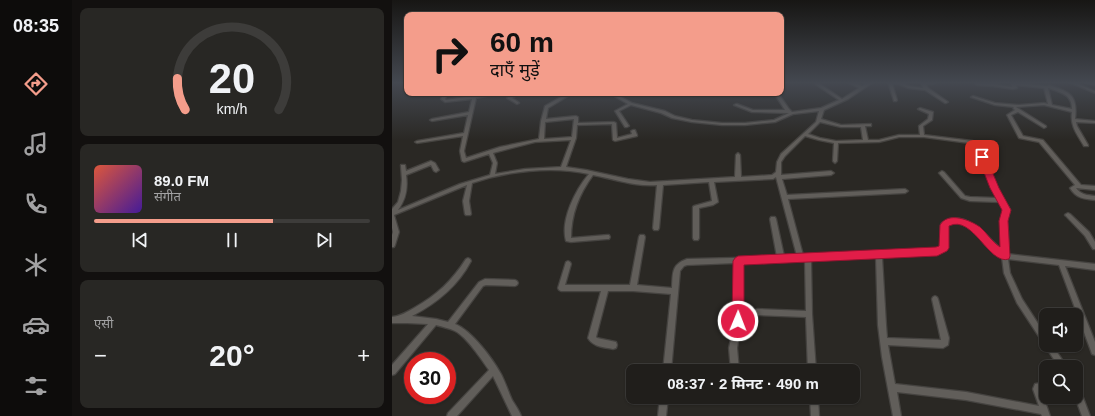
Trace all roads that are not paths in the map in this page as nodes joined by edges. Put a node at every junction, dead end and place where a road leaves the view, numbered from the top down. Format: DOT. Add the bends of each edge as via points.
graph roads {
  1 [pos="473,101"];
  2 [pos="556,101"];
  3 [pos="626,101"];
  4 [pos="782,101"];
  5 [pos="838,101"];
  6 [pos="986,101"];
  7 [pos="1073,101"];
  8 [pos="631,104"];
  9 [pos="1050,104"];
  10 [pos="736,105"];
  11 [pos="1011,106"];
  12 [pos="822,109"];
  13 [pos="920,109"];
  14 [pos="1018,110"];
  15 [pos="1074,111"];
  16 [pos="790,112"];
  17 [pos="470,113"];
  18 [pos="432,120"];
  19 [pos="819,120"];
  20 [pos="1074,120"];
  21 [pos="543,121"];
  22 [pos="1095,122"];
  23 [pos="576,124"];
  24 [pos="869,125"];
  25 [pos="627,126"];
  26 [pos="863,126"];
  27 [pos="1044,127"];
  28 [pos="633,131"];
  29 [pos="466,134"];
  30 [pos="806,135"];
  31 [pos="922,136"];
  32 [pos="574,138"];
  33 [pos="541,140"];
  34 [pos="866,141"];
  35 [pos="417,142"];
  36 [pos="836,142"];
  37 [pos="1086,145"];
  38 [pos="490,152"];
  39 [pos="738,155"];
  40 [pos="835,161"];
  41 [pos="403,166"];
  42 [pos="563,169"];
  43 [pos="436,170"];
  44 [pos="592,173"];
  45 [pos="831,173"];
  46 [pos="942,173"];
  47 [pos="404,174"];
  48 [pos="779,175"];
  49 [pos="492,176"];
  50 [pos="738,179"];
  51 [pos="711,180"];
  52 [pos="470,182"];
  53 [pos="660,184"];
  54 [pos="1079,186"];
  55 [pos="1095,188"];
  56 [pos="905,191"];
  57 [pos="785,197"];
  58 [pos="1095,198"];
  59 [pos="1001,200"];
  60 [pos="468,214"];
  61 [pos="392,215"];
  62 [pos="1068,215"];
  63 [pos="773,219"];
  64 [pos="656,228"];
  65 [pos="642,237"];
  66 [pos="607,238"];
  67 [pos="696,238"];
  68 [pos="392,245"];
  69 [pos="1095,247"];
  70 [pos="879,254"];
  71 [pos="1005,256"];
  72 [pos="805,258"];
  73 [pos="781,259"];
  74 [pos="468,261"];
  75 [pos="738,261"];
  76 [pos="1061,263"];
  77 [pos="568,264"];
  78 [pos="1095,267"];
  79 [pos="515,283"];
  80 [pos="605,288"];
  81 [pos="633,288"];
  82 [pos="675,291"];
  83 [pos="935,299"];
  84 [pos="757,312"];
  85 [pos="809,314"];
  86 [pos="403,318"];
  87 [pos="392,320"];
  88 [pos="434,322"];
  89 [pos="450,325"];
  90 [pos="1039,331"];
  91 [pos="884,341"];
  92 [pos="614,345"];
  93 [pos="1095,351"];
  94 [pos="668,364"];
  95 [pos="734,364"];
  96 [pos="812,364"];
  97 [pos="392,370"];
  98 [pos="494,370"];
  99 [pos="893,388"];
  100 [pos="663,404"];
  101 [pos="814,404"];
  102 [pos="1042,404"];
  103 [pos="1081,404"];
  104 [pos="1046,414"];
  105 [pos="450,416"];
  106 [pos="517,416"];
  107 [pos="662,416"];
  108 [pos="815,416"];
  109 [pos="897,416"];
  110 [pos="1086,416"];
  1 -- 17 [label="street"];
  2 -- 21 [label="street" via="546,107"];
  3 -- 8 [label="street"];
  4 -- 16 [label="street"];
  5 -- 12 [label="street"];
  6 -- 11 [label="street"];
  7 -- 15 [label="street"];
  8 -- 16 [label="street" via="688,120 729,124 775,121"];
  8 -- 25 [label="street" via="617,111"];
  9 -- 11 [label="street"];
  9 -- 15 [label="street"];
  10 -- 16 [label="street" via="752,111"];
  11 -- 14 [label="street"];
  12 -- 16 [label="street"];
  12 -- 19 [label="street"];
  13 -- 31 [label="street" via="931,113 930,120 921,126"];
  14 -- 27 [label="street"];
  14 -- 54 [label="street" via="1009,115 1021,137 1041,142"];
  15 -- 20 [label="street"];
  17 -- 18 [label="street"];
  17 -- 29 [label="street"];
  19 -- 26 [label="street" via="841,126"];
  19 -- 30 [label="street"];
  20 -- 22 [label="street"];
  20 -- 37 [label="street"];
  21 -- 23 [label="street" via="574,117"];
  21 -- 33 [label="street"];
  23 -- 28 [label="street" via="614,123 615,140 635,135"];
  23 -- 32 [label="street"];
  24 -- 26 [label="street"];
  26 -- 34 [label="street"];
  29 -- 35 [label="street"];
  29 -- 38 [label="street" via="462,153 464,160"];
  30 -- 36 [label="street"];
  30 -- 48 [label="street" via="780,159"];
  31 -- 34 [label="street"];
  31 -- 59 [label="street" via="971,142 982,157"];
  32 -- 33 [label="street"];
  32 -- 42 [label="street"];
  33 -- 38 [label="street"];
  34 -- 36 [label="street"];
  36 -- 40 [label="street"];
  38 -- 49 [label="street" via="495,163"];
  39 -- 50 [label="street"];
  41 -- 47 [label="street"];
  42 -- 44 [label="street"];
  42 -- 49 [label="street"];
  43 -- 47 [label="street" via="431,163"];
  44 -- 53 [label="street" via="634,182"];
  44 -- 66 [label="street" via="578,194 571,211 568,239"];
  45 -- 48 [label="street"];
  46 -- 59 [label="street" via="963,197"];
  47 -- 61 [label="street" via="404,195"];
  48 -- 50 [label="street"];
  48 -- 57 [label="street"];
  49 -- 52 [label="street"];
  50 -- 51 [label="street"];
  51 -- 53 [label="street"];
  51 -- 67 [label="street" via="715,202 696,207"];
  52 -- 60 [label="street" via="466,201"];
  52 -- 61 [label="street"];
  53 -- 64 [label="street"];
  54 -- 55 [label="street"];
  54 -- 58 [label="street" via="1073,188 1078,195"];
  56 -- 57 [label="street"];
  57 -- 72 [label="street"];
  59 -- 71 [label="street" via="1007,210 1003,221"];
  61 -- 68 [label="street" via="396,232"];
  62 -- 69 [label="street" via="1087,234"];
  63 -- 73 [label="street"];
  65 -- 81 [label="street"];
  70 -- 71 [label="street" via="941,250 944,245 944,225 952,221 967,224 978,230 994,249"];
  70 -- 72 [label="street"];
  70 -- 91 [label="street"];
  71 -- 76 [label="street"];
  71 -- 90 [label="street" via="1013,290"];
  72 -- 73 [label="street"];
  72 -- 85 [label="street"];
  73 -- 75 [label="street"];
  74 -- 86 [label="street" via="447,289"];
  75 -- 82 [label="street" via="682,264 677,270"];
  75 -- 95 [label="street" via="738,321 733,348"];
  76 -- 78 [label="street"];
  76 -- 93 [label="street"];
  77 -- 80 [label="street" via="561,288"];
  79 -- 89 [label="street" via="481,284"];
  80 -- 81 [label="street"];
  80 -- 92 [label="street" via="592,338"];
  81 -- 82 [label="street"];
  82 -- 94 [label="street"];
  83 -- 91 [label="street" via="945,338 943,344"];
  84 -- 85 [label="street"];
  85 -- 96 [label="street"];
  86 -- 87 [label="street"];
  86 -- 88 [label="street"];
  88 -- 89 [label="street"];
  88 -- 97 [label="street"];
  89 -- 98 [label="street" via="469,339"];
  91 -- 99 [label="street"];
  98 -- 105 [label="street"];
  98 -- 106 [label="street"];
  99 -- 104 [label="street" via="966,396"];
  99 -- 109 [label="street"];
  100 -- 107 [label="street"];
  101 -- 108 [label="street"];
  102 -- 104 [label="street"];
  103 -- 110 [label="street"];
}
